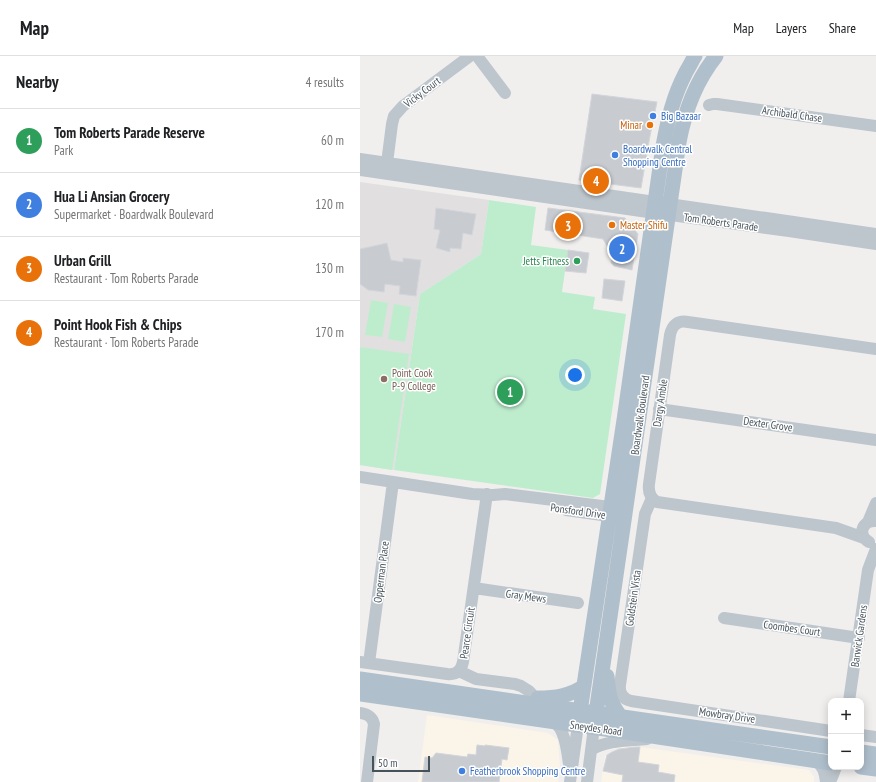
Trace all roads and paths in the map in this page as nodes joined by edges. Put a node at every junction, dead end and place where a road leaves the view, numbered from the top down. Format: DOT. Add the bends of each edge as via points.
graph roads {
  1 [pos="470,56"];
  2 [pos="477,56"];
  3 [pos="695,56"];
  4 [pos="716,56"];
  5 [pos="505,93"];
  6 [pos="709,105"];
  7 [pos="876,126"];
  8 [pos="360,159"];
  9 [pos="387,162"];
  10 [pos="360,170"];
  11 [pos="538,184"];
  12 [pos="568,194"];
  13 [pos="545,197"];
  14 [pos="654,207"];
  15 [pos="670,209"];
  16 [pos="790,226"];
  17 [pos="876,234"];
  18 [pos="876,244"];
  19 [pos="876,349"];
  20 [pos="659,409"];
  21 [pos="876,440"];
  22 [pos="360,477"];
  23 [pos="392,482"];
  24 [pos="490,495"];
  25 [pos="652,498"];
  26 [pos="876,503"];
  27 [pos="610,512"];
  28 [pos="626,514"];
  29 [pos="870,522"];
  30 [pos="836,528"];
  31 [pos="864,538"];
  32 [pos="876,543"];
  33 [pos="876,549"];
  34 [pos="868,570"];
  35 [pos="474,588"];
  36 [pos="578,603"];
  37 [pos="724,618"];
  38 [pos="859,638"];
  39 [pos="604,658"];
  40 [pos="365,663"];
  41 [pos="459,671"];
  42 [pos="360,679"];
  43 [pos="398,685"];
  44 [pos="584,686"];
  45 [pos="360,694"];
  46 [pos="623,697"];
  47 [pos="849,698"];
  48 [pos="539,702"];
  49 [pos="438,705"];
  50 [pos="360,713"];
  51 [pos="621,717"];
  52 [pos="579,718"];
  53 [pos="595,720"];
  54 [pos="554,722"];
  55 [pos="828,731"];
  56 [pos="864,735"];
  57 [pos="876,737"];
  58 [pos="667,738"];
  59 [pos="591,750"];
  60 [pos="828,750"];
  61 [pos="864,752"];
  62 [pos="876,754"];
  63 [pos="815,760"];
  64 [pos="828,762"];
  65 [pos="864,767"];
  66 [pos="876,769"];
  67 [pos="835,770"];
  68 [pos="571,777"];
  69 [pos="367,782"];
  70 [pos="586,782"];
  71 [pos="826,782"];
  72 [pos="830,782"];
  1 -- 9 [label="street, Vicky Court" via="403,106 394,116"];
  2 -- 5 [label="street"];
  3 -- 14 [label="main road, Boardwalk Boulevard" via="672,103"];
  4 -- 15 [label="main road, Boardwalk Boulevard" via="693,94 684,117"];
  6 -- 7 [label="street, Archibald Chase"];
  8 -- 9 [label="street, Tom Roberts Parade"];
  9 -- 11 [label="street, Tom Roberts Parade"];
  10 -- 13 [label="street, Tom Roberts Parade"];
  11 -- 12 [label="street, Tom Roberts Parade"];
  11 -- 13 [label="street"];
  12 -- 13 [label="street, Tom Roberts Parade"];
  12 -- 14 [label="street, Tom Roberts Parade"];
  14 -- 15 [label="street, Tom Roberts Parade"];
  14 -- 27 [label="main road, Boardwalk Boulevard"];
  15 -- 16 [label="street, Tom Roberts Parade"];
  15 -- 28 [label="main road, Boardwalk Boulevard"];
  16 -- 17 [label="street, Tom Roberts Parade"];
  16 -- 18 [label="street, Tom Roberts Parade"];
  19 -- 20 [label="street, Dargy Amble" via="681,321 673,326 671,332"];
  20 -- 21 [label="street, Dexter Grove"];
  20 -- 25 [label="street, Dargy Amble" via="649,484"];
  22 -- 23 [label="street, Ponsford Drive"];
  23 -- 24 [label="street, Ponsford Drive"];
  23 -- 40 [label="street, Opperman Place"];
  24 -- 27 [label="street, Ponsford Drive" via="503,501"];
  24 -- 35 [label="street, Pearce Circuit"];
  25 -- 30 [label="street" via="657,502"];
  25 -- 46 [label="street, Goldstein Vista" via="645,514 620,685"];
  26 -- 29 [label="street"];
  27 -- 28 [label="street, Ponsford Drive"];
  27 -- 44 [label="main road, Boardwalk Boulevard"];
  28 -- 39 [label="main road, Boardwalk Boulevard"];
  29 -- 30 [label="street"];
  29 -- 31 [label="street" via="864,526"];
  30 -- 31 [label="street"];
  31 -- 32 [label="street" via="870,543"];
  31 -- 34 [label="street, Barwick Gardens"];
  33 -- 34 [label="street, Barwick Gardens"];
  34 -- 38 [label="street, Barwick Gardens"];
  35 -- 36 [label="street, Gray Mews"];
  35 -- 41 [label="street, Pearce Circuit" via="463,662"];
  37 -- 38 [label="street, Coombes Court"];
  38 -- 47 [label="street, Barwick Gardens"];
  39 -- 51 [label="main road" via="610,698"];
  39 -- 53 [label="main road, Boardwalk Boulevard"];
  40 -- 41 [label="street, Pearce Circuit" via="447,674"];
  41 -- 48 [label="street" via="476,679 521,686"];
  42 -- 43 [label="main road"];
  43 -- 48 [label="main road"];
  43 -- 49 [label="main road" via="427,693"];
  44 -- 48 [label="main road" via="572,693"];
  44 -- 52 [label="main road, Boardwalk Boulevard"];
  45 -- 49 [label="main road, Sneydes Road"];
  46 -- 55 [label="street, Mowbray Drive" via="631,701"];
  48 -- 52 [label="main road, Sneydes Road"];
  49 -- 54 [label="main road, Sneydes Road"];
  50 -- 69 [label="street" via="367,714 374,724"];
  51 -- 53 [label="main road, Sneydes Road"];
  51 -- 60 [label="main road, Sneydes Road"];
  52 -- 53 [label="main road, Sneydes Road"];
  52 -- 54 [label="main road, Sneydes Road"];
  52 -- 68 [label="street, Boardwalk Boulevard"];
  53 -- 58 [label="main road, Sneydes Road"];
  53 -- 59 [label="street, Boardwalk Boulevard"];
  54 -- 68 [label="street" via="558,724 566,744"];
  56 -- 57 [label="street"];
  58 -- 59 [label="street" via="610,743"];
  58 -- 63 [label="main road, Sneydes Road"];
  59 -- 70 [label="street, Boardwalk Boulevard"];
  61 -- 62 [label="main road"];
  63 -- 64 [label="main road, Sneydes Road"];
  63 -- 71 [label="street" via="822,768"];
  65 -- 66 [label="main road"];
  67 -- 72 [label="street"];
}
